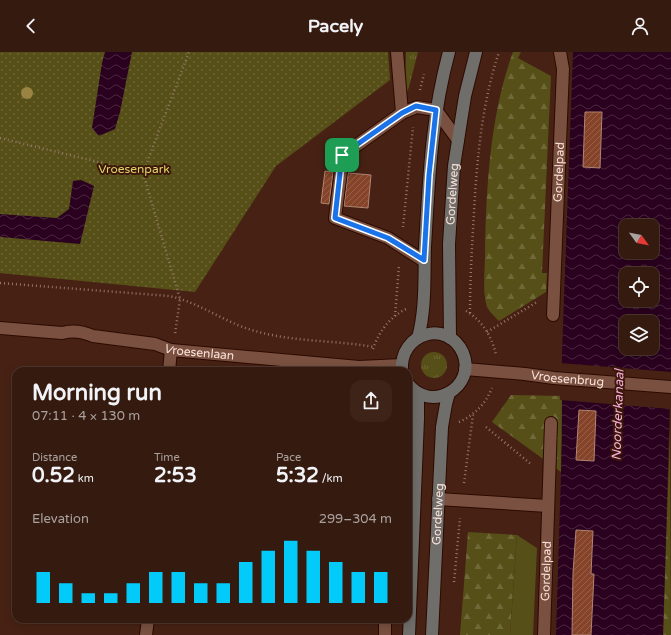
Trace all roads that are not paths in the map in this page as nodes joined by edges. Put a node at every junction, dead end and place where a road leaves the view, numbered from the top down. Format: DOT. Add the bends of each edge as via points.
graph roads {
  1 [pos="397,52"];
  2 [pos="449,52"];
  3 [pos="476,52"];
  4 [pos="560,52"];
  5 [pos="436,110"];
  6 [pos="402,113"];
  7 [pos="458,140"];
  8 [pos="424,260"];
  9 [pos="553,314"];
  10 [pos="0,328"];
  11 [pos="418,338"];
  12 [pos="450,338"];
  13 [pos="171,350"];
  14 [pos="169,367"];
  15 [pos="359,367"];
  16 [pos="402,367"];
  17 [pos="465,369"];
  18 [pos="671,387"];
  19 [pos="412,388"];
  20 [pos="418,393"];
  21 [pos="449,393"];
  22 [pos="551,423"];
  23 [pos="412,459"];
  24 [pos="438,499"];
  25 [pos="548,506"];
  26 [pos="148,623"];
  27 [pos="385,623"];
  28 [pos="409,623"];
  29 [pos="146,635"];
  30 [pos="385,635"];
  31 [pos="409,635"];
  32 [pos="432,635"];
  33 [pos="544,635"];
  1 -- 6 [label="street"];
  2 -- 5 [label="main road, Gordelweg"];
  3 -- 7 [label="main road, Gordelweg"];
  4 -- 9 [label="street, Gordelpad" via="563,69"];
  5 -- 6 [label="street" via="416,106"];
  5 -- 7 [label="street"];
  5 -- 8 [label="main road, Gordelweg"];
  6 -- 8 [label="street" via="342,155 335,218 388,238"];
  7 -- 12 [label="main road, Gordelweg" via="450,218"];
  8 -- 11 [label="main road, Gordelweg" via="424,310"];
  10 -- 13 [label="street, Vroesenlaan" via="86,333 155,344"];
  11 -- 12 [label="main road" via="428,334 439,334"];
  11 -- 16 [label="main road" via="406,349"];
  12 -- 17 [label="main road" via="462,351"];
  13 -- 14 [label="street"];
  13 -- 15 [label="street, Vroesenlaan"];
  17 -- 18 [label="street, Vroesenbrug"];
  17 -- 21 [label="main road" via="461,381"];
  19 -- 20 [label="main road"];
  20 -- 21 [label="main road" via="433,397"];
  20 -- 23 [label="main road, Gordelweg"];
  21 -- 24 [label="main road, Gordelweg" via="442,427"];
  22 -- 25 [label="street, Gordelpad"];
  24 -- 25 [label="street"];
  24 -- 32 [label="main road, Gordelweg"];
  25 -- 33 [label="street, Gordelpad"];
  26 -- 29 [label="street"];
  27 -- 30 [label="street"];
  28 -- 31 [label="main road, Gordelweg"];
}
